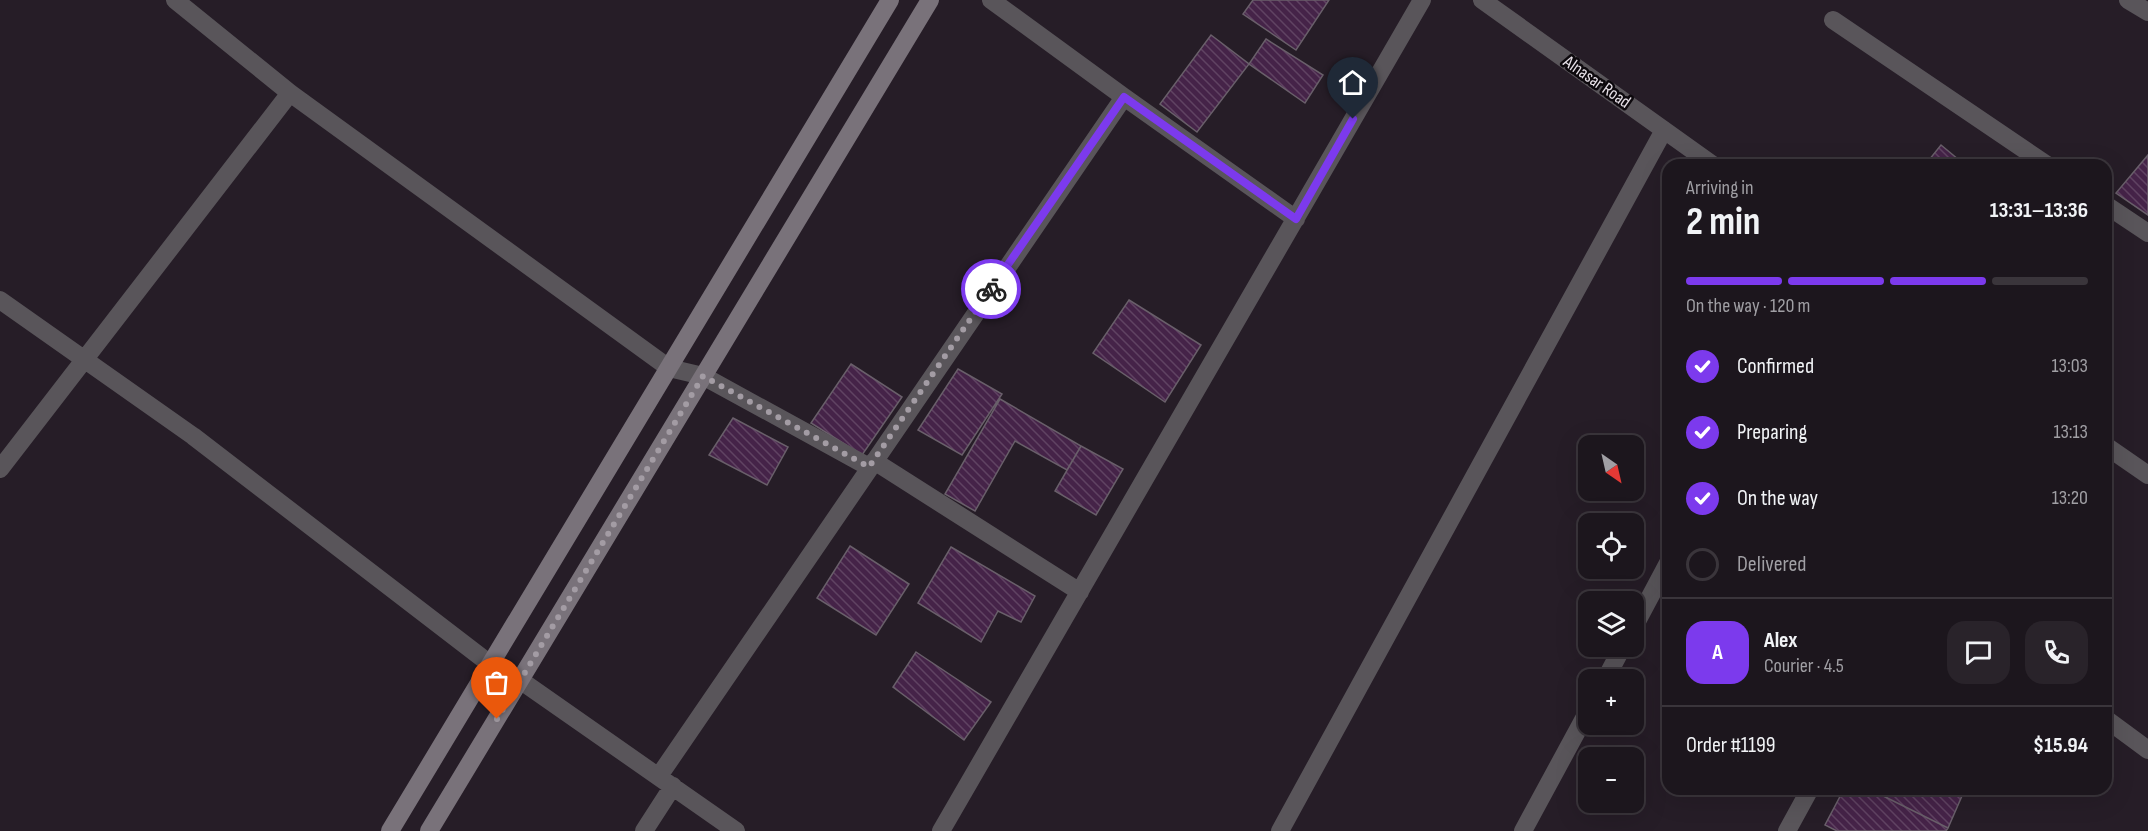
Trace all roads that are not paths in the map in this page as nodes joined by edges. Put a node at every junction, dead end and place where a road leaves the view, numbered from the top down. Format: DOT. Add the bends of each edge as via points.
graph roads {
  1 [pos="175,0"];
  2 [pos="890,0"];
  3 [pos="930,0"];
  4 [pos="991,0"];
  5 [pos="1422,0"];
  6 [pos="1482,0"];
  7 [pos="2128,0"];
  8 [pos="2148,12"];
  9 [pos="1833,20"];
  10 [pos="290,93"];
  11 [pos="1124,97"];
  12 [pos="1664,130"];
  13 [pos="1705,159"];
  14 [pos="2039,159"];
  15 [pos="2112,209"];
  16 [pos="1296,219"];
  17 [pos="2148,233"];
  18 [pos="0,300"];
  19 [pos="86,360"];
  20 [pos="669,368"];
  21 [pos="703,376"];
  22 [pos="2112,450"];
  23 [pos="871,464"];
  24 [pos="0,469"];
  25 [pos="2148,475"];
  26 [pos="1662,575"];
  27 [pos="1080,592"];
  28 [pos="1644,608"];
  29 [pos="490,664"];
  30 [pos="520,680"];
  31 [pos="2112,723"];
  32 [pos="1578,729"];
  33 [pos="2148,750"];
  34 [pos="666,781"];
  35 [pos="1807,795"];
  36 [pos="390,831"];
  37 [pos="429,831"];
  38 [pos="644,831"];
  39 [pos="736,831"];
  40 [pos="941,831"];
  41 [pos="1280,831"];
  42 [pos="1523,831"];
  43 [pos="1787,831"];
  1 -- 10 [label="street"];
  2 -- 20 [label="street"];
  3 -- 21 [label="street"];
  4 -- 11 [label="street"];
  5 -- 16 [label="street"];
  6 -- 12 [label="street, Alnasar Road"];
  7 -- 8 [label="street"];
  9 -- 14 [label="street"];
  10 -- 19 [label="street"];
  10 -- 20 [label="street"];
  11 -- 16 [label="street"];
  11 -- 23 [label="street"];
  12 -- 13 [label="street, Alnasar Road"];
  12 -- 41 [label="street"];
  15 -- 17 [label="street"];
  16 -- 27 [label="street"];
  18 -- 19 [label="street"];
  19 -- 24 [label="street"];
  19 -- 29 [label="street" via="193,435"];
  20 -- 21 [label="street"];
  20 -- 29 [label="street"];
  21 -- 23 [label="street"];
  21 -- 30 [label="street"];
  22 -- 25 [label="street"];
  23 -- 27 [label="street"];
  23 -- 34 [label="street"];
  26 -- 28 [label="street"];
  27 -- 40 [label="street"];
  29 -- 36 [label="street"];
  30 -- 34 [label="street"];
  30 -- 37 [label="street"];
  31 -- 33 [label="street"];
  32 -- 42 [label="street"];
  34 -- 38 [label="street"];
  34 -- 39 [label="street"];
  35 -- 43 [label="street"];
}
